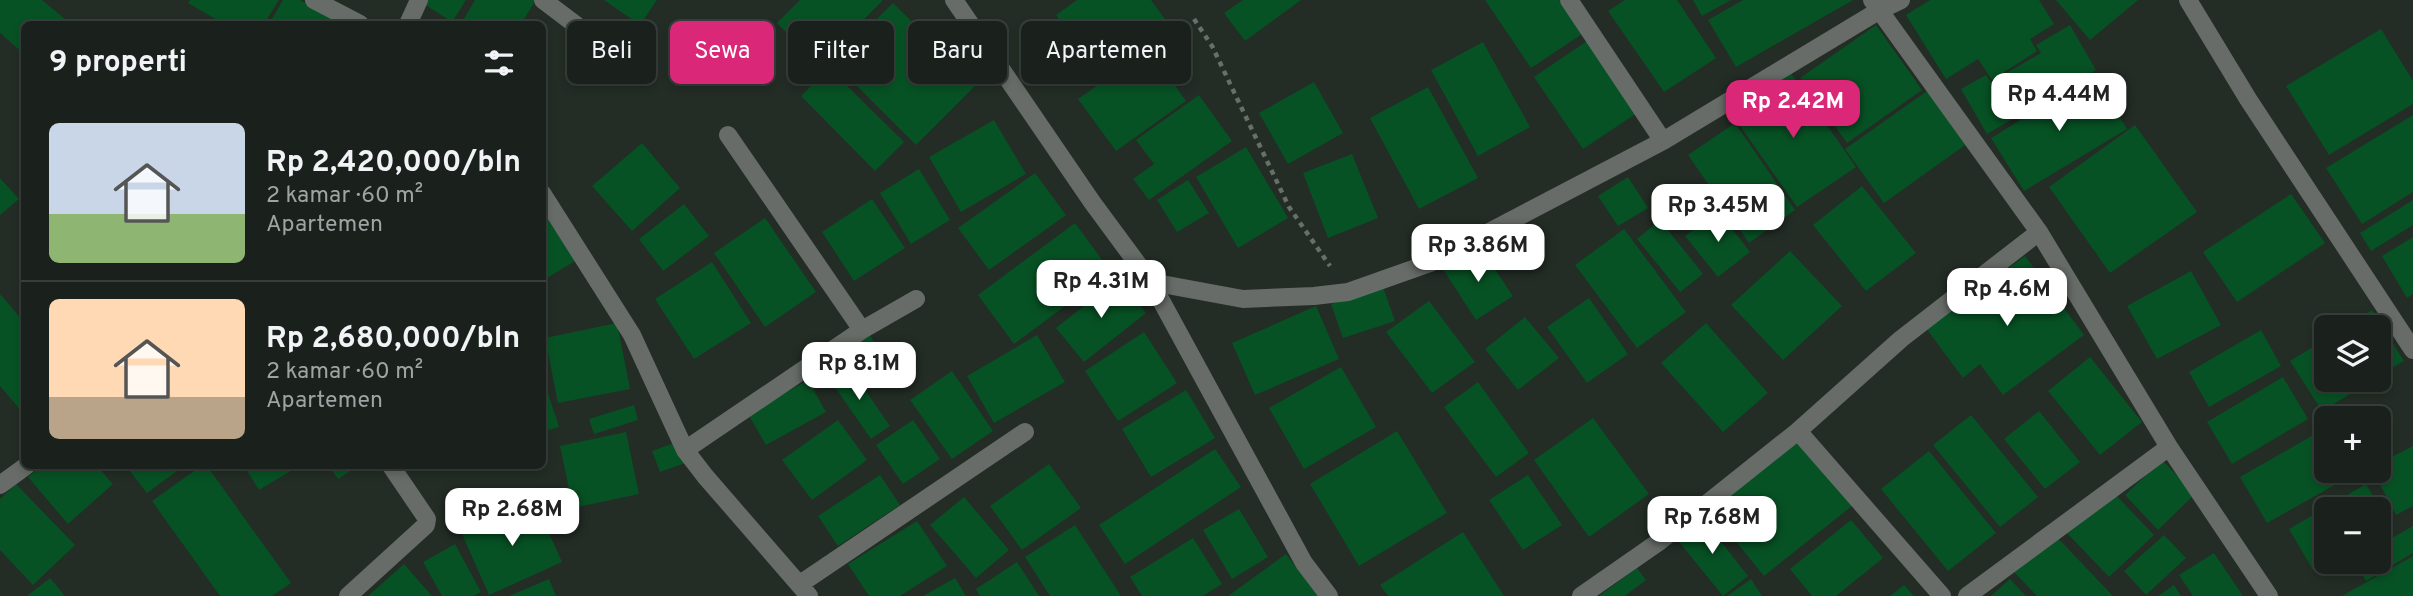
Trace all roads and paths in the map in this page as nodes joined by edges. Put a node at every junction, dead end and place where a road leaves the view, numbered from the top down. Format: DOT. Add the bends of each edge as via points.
graph roads {
  1 [pos="314,0"];
  2 [pos="419,0"];
  3 [pos="543,0"];
  4 [pos="954,0"];
  5 [pos="1569,0"];
  6 [pos="1901,0"];
  7 [pos="2188,0"];
  8 [pos="1876,5"];
  9 [pos="1194,19"];
  10 [pos="354,21"];
  11 [pos="409,21"];
  12 [pos="571,21"];
  13 [pos="728,135"];
  14 [pos="1663,141"];
  15 [pos="546,199"];
  16 [pos="2039,232"];
  17 [pos="1151,282"];
  18 [pos="1348,292"];
  19 [pos="916,299"];
  20 [pos="862,330"];
  21 [pos="2413,350"];
  22 [pos="1798,430"];
  23 [pos="1025,432"];
  24 [pos="2169,447"];
  25 [pos="685,450"];
  26 [pos="22,469"];
  27 [pos="393,469"];
  28 [pos="0,485"];
  29 [pos="804,590"];
  30 [pos="348,596"];
  31 [pos="1329,596"];
  32 [pos="1581,596"];
  33 [pos="1942,596"];
  34 [pos="1967,596"];
  35 [pos="2269,596"];
  1 -- 10 [label="street"];
  2 -- 11 [label="street"];
  3 -- 12 [label="street"];
  4 -- 17 [label="street"];
  5 -- 14 [label="street"];
  6 -- 8 [label="street"];
  7 -- 21 [label="street"];
  8 -- 14 [label="street"];
  8 -- 16 [label="street"];
  9 -- 18 [label="path" via="1212,46 1289,207"];
  13 -- 20 [label="street"];
  14 -- 18 [label="street" via="1430,263"];
  15 -- 25 [label="street" via="632,335"];
  16 -- 22 [label="street" via="1900,339"];
  16 -- 24 [label="street"];
  17 -- 18 [label="street" via="1243,299"];
  17 -- 31 [label="street" via="1304,563"];
  19 -- 20 [label="street"];
  20 -- 25 [label="street"];
  22 -- 32 [label="street" via="1660,541"];
  22 -- 33 [label="street"];
  23 -- 29 [label="street"];
  24 -- 34 [label="street"];
  24 -- 35 [label="street"];
  25 -- 29 [label="street"];
  26 -- 28 [label="street"];
  27 -- 30 [label="street" via="427,519 426,525"];
}
